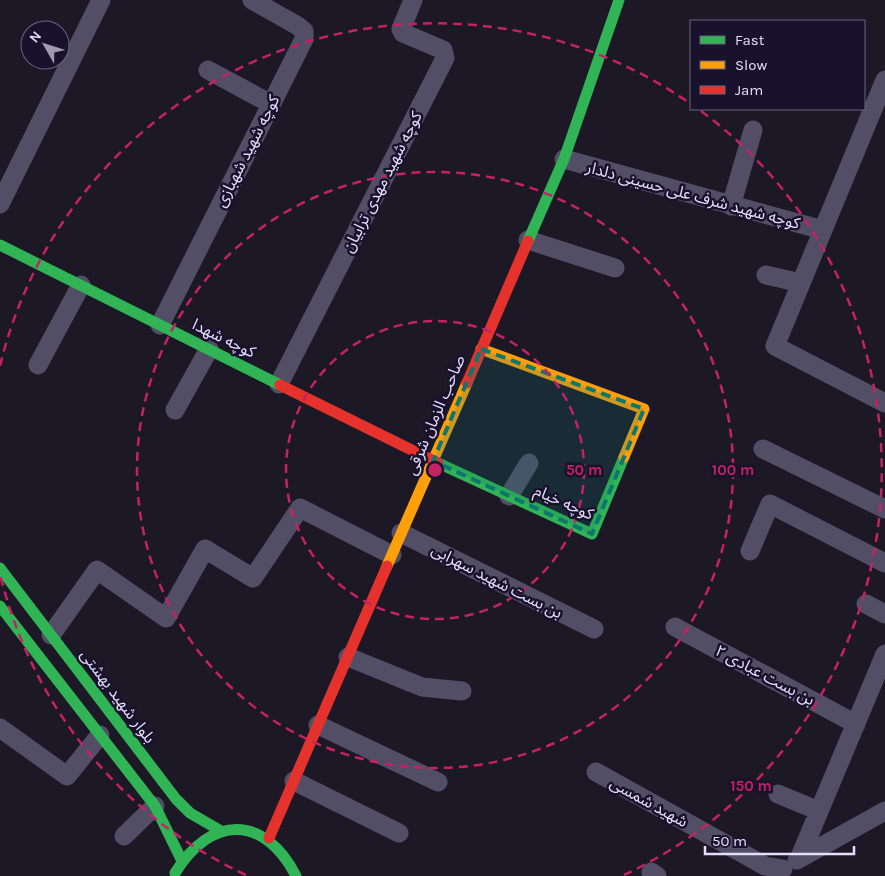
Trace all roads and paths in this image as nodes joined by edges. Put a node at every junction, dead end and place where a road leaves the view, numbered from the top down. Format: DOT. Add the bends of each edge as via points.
graph roads {
  1 [pos="101,0"];
  2 [pos="252,0"];
  3 [pos="413,0"];
  4 [pos="619,0"];
  5 [pos="208,70"];
  6 [pos="883,90"];
  7 [pos="271,104"];
  8 [pos="753,130"];
  9 [pos="564,159"];
  10 [pos="0,204"];
  11 [pos="731,206"];
  12 [pos="823,230"];
  13 [pos="528,240"];
  14 [pos="0,245"];
  15 [pos="615,268"];
  16 [pos="766,275"];
  17 [pos="801,283"];
  18 [pos="81,285"];
  19 [pos="160,325"];
  20 [pos="208,349"];
  21 [pos="481,349"];
  22 [pos="38,365"];
  23 [pos="279,384"];
  24 [pos="885,403"];
  25 [pos="175,410"];
  26 [pos="763,449"];
  27 [pos="433,461"];
  28 [pos="529,463"];
  29 [pos="509,496"];
  30 [pos="885,509"];
  31 [pos="401,533"];
  32 [pos="750,551"];
  33 [pos="392,555"];
  34 [pos="885,563"];
  35 [pos="0,568"];
  36 [pos="866,604"];
  37 [pos="0,606"];
  38 [pos="885,614"];
  39 [pos="675,626"];
  40 [pos="594,629"];
  41 [pos="51,635"];
  42 [pos="885,654"];
  43 [pos="348,657"];
  44 [pos="462,691"];
  45 [pos="856,724"];
  46 [pos="318,726"];
  47 [pos="0,728"];
  48 [pos="100,736"];
  49 [pos="596,772"];
  50 [pos="294,781"];
  51 [pos="438,782"];
  52 [pos="778,794"];
  53 [pos="155,806"];
  54 [pos="819,811"];
  55 [pos="885,811"];
  56 [pos="221,831"];
  57 [pos="399,833"];
  58 [pos="124,836"];
  59 [pos="269,838"];
  60 [pos="181,859"];
  61 [pos="799,859"];
  62 [pos="778,873"];
  63 [pos="174,876"];
  64 [pos="296,876"];
  1 -- 10 [label="street"];
  2 -- 7 [label="street, کوچه شهید شهبازی" via="304,31 304,38"];
  3 -- 23 [label="street, کوچه شهید مهدی ترابیان" via="401,29 403,33 443,50 445,58"];
  4 -- 9 [label="main road, صاحب الزمان شرقی"];
  5 -- 7 [label="street"];
  6 -- 12 [label="street, کوچه شهید شرف علی حسینی دلدار"];
  7 -- 19 [label="street, کوچه شهید شهبازی"];
  8 -- 11 [label="street"];
  9 -- 11 [label="street, کوچه شهید شرف علی حسینی دلدار"];
  9 -- 13 [label="main road, صاحب الزمان شرقی"];
  11 -- 12 [label="street, کوچه شهید شرف علی حسینی دلدار"];
  12 -- 17 [label="street, کوچه شهید شرف علی حسینی دلدار"];
  13 -- 15 [label="street"];
  13 -- 21 [label="main road, صاحب الزمان شرقی"];
  14 -- 18 [label="main road, کوچه شهدا"];
  16 -- 17 [label="street"];
  17 -- 24 [label="street, کوچه شهید شرف علی حسینی دلدار" via="775,346"];
  18 -- 19 [label="main road, کوچه شهدا"];
  18 -- 22 [label="street"];
  19 -- 20 [label="main road, کوچه شهدا"];
  20 -- 23 [label="main road, کوچه شهدا"];
  20 -- 25 [label="street"];
  21 -- 27 [label="main road, صاحب الزمان شرقی"];
  21 -- 29 [label="main road, کوچه خیام" via="644,409 592,534"];
  23 -- 27 [label="main road, کوچه شهدا"];
  26 -- 30 [label="street"];
  27 -- 29 [label="main road, کوچه خیام"];
  27 -- 31 [label="main road, صاحب الزمان شرقی"];
  28 -- 29 [label="street"];
  31 -- 33 [label="main road, صاحب الزمان شرقی"];
  31 -- 40 [label="street, بن بست شهید سهرابی"];
  32 -- 34 [label="street" via="770,504"];
  33 -- 41 [label="street" via="300,508 253,578 205,549 166,618 97,570"];
  33 -- 43 [label="main road, صاحب الزمان شرقی"];
  35 -- 41 [label="main road, بلوار شهید بهشتی"];
  36 -- 38 [label="street"];
  37 -- 48 [label="main road"];
  39 -- 45 [label="street, بن بست عبادی ۲"];
  41 -- 56 [label="main road, بلوار شهید بهشتی" via="176,799 190,813"];
  42 -- 45 [label="street"];
  43 -- 44 [label="street" via="422,687"];
  43 -- 46 [label="main road, صاحب الزمان شرقی"];
  45 -- 54 [label="street"];
  46 -- 50 [label="main road, صاحب الزمان شرقی"];
  46 -- 51 [label="street"];
  47 -- 48 [label="street" via="68,776"];
  48 -- 53 [label="main road"];
  49 -- 62 [label="street, شهید شمسی"];
  50 -- 57 [label="street"];
  50 -- 59 [label="main road, صاحب الزمان شرقی"];
  52 -- 54 [label="street"];
  53 -- 58 [label="street"];
  53 -- 60 [label="main road"];
  54 -- 61 [label="street"];
  55 -- 61 [label="street"];
  56 -- 59 [label="main road" via="245,830"];
  56 -- 60 [label="main road" via="192,846"];
  59 -- 64 [label="main road" via="282,849"];
  60 -- 63 [label="main road"];
  61 -- 62 [label="street"];
}
